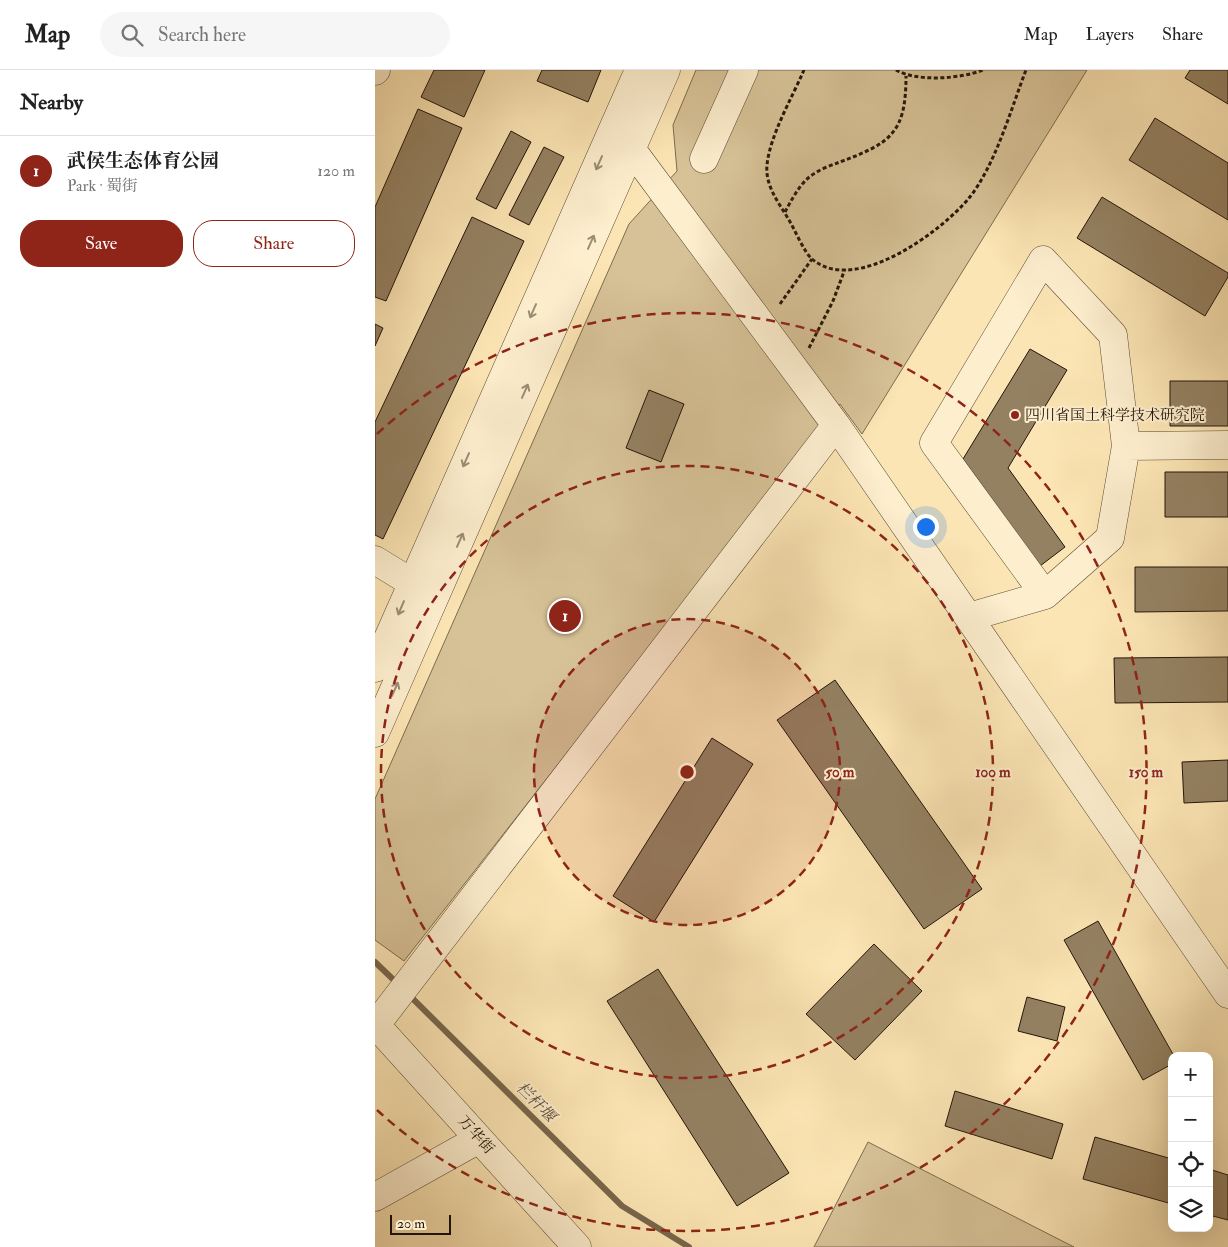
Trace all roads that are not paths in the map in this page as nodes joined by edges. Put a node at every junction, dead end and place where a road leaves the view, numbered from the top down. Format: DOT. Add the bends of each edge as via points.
graph roads {
  1 [pos="639,70"];
  2 [pos="666,70"];
  3 [pos="743,70"];
  4 [pos="621,143"];
  5 [pos="704,159"];
  6 [pos="836,425"];
  7 [pos="1228,445"];
  8 [pos="1126,446"];
  9 [pos="375,560"];
  10 [pos="411,584"];
  11 [pos="1045,595"];
  12 [pos="435,597"];
  13 [pos="969,617"];
  14 [pos="375,668"];
  15 [pos="375,733"];
  16 [pos="1228,994"];
  17 [pos="375,1025"];
  18 [pos="479,1139"];
  19 [pos="375,1197"];
  20 [pos="577,1247"];
  1 -- 4 [label="street"];
  2 -- 4 [label="street"];
  3 -- 5 [label="street"];
  4 -- 6 [label="street"];
  4 -- 10 [label="street, one-way"];
  12 -- 4 [label="street, one-way"];
  6 -- 13 [label="street"];
  6 -- 17 [label="street"];
  7 -- 8 [label="street"];
  8 -- 11 [label="street" via="1110,538"];
  8 -- 11 [label="street" via="1113,335 1043,260 934,443"];
  9 -- 10 [label="street"];
  10 -- 12 [label="street"];
  10 -- 14 [label="street, one-way"];
  11 -- 13 [label="street"];
  15 -- 12 [label="street, one-way"];
  13 -- 16 [label="street"];
  17 -- 18 [label="street, 万华街"];
  18 -- 19 [label="street"];
  18 -- 20 [label="street, 万华街"];
}
